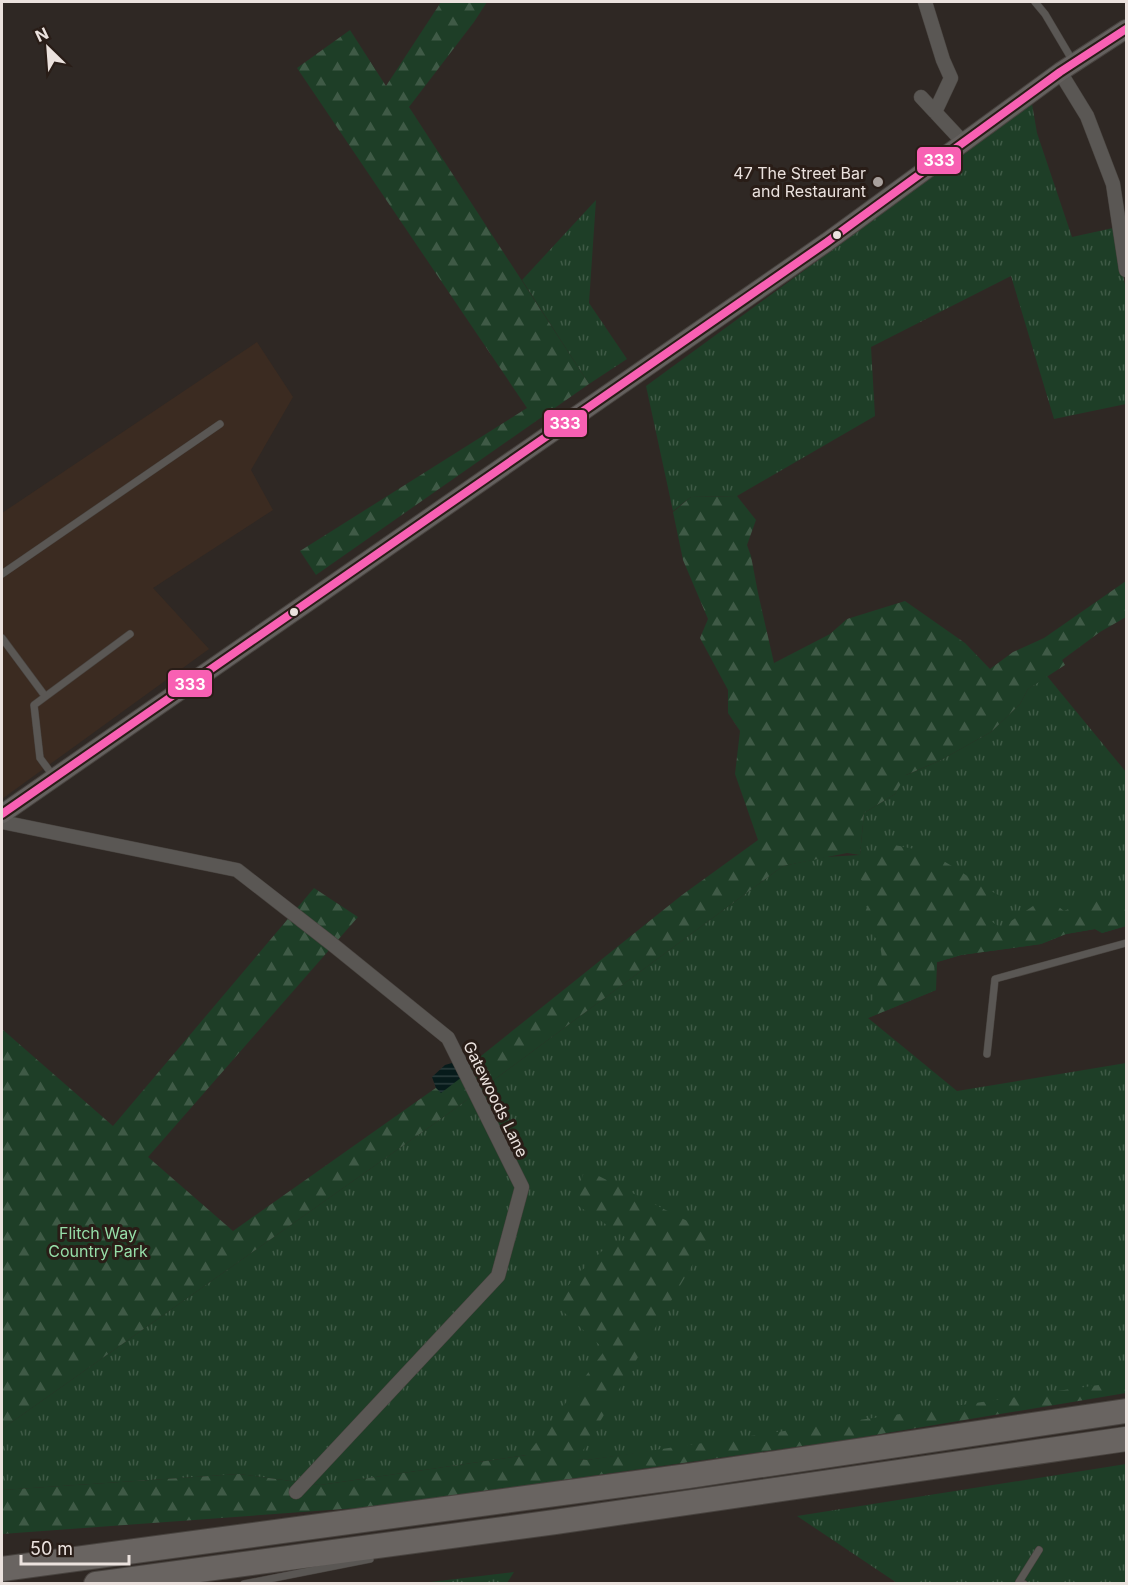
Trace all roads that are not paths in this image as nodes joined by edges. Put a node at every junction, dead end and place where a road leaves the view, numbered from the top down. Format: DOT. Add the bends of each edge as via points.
graph roads {
  1 [pos="925,2"];
  2 [pos="1035,2"];
  3 [pos="1126,29"];
  4 [pos="1067,67"];
  5 [pos="921,97"];
  6 [pos="935,112"];
  7 [pos="962,141"];
  8 [pos="1126,270"];
  9 [pos="220,424"];
  10 [pos="2,574"];
  11 [pos="130,634"];
  12 [pos="2,638"];
  13 [pos="45,696"];
  14 [pos="54,777"];
  15 [pos="2,814"];
  16 [pos="2,822"];
  17 [pos="1126,943"];
  18 [pos="987,1054"];
  19 [pos="1126,1411"];
  20 [pos="1126,1439"];
  21 [pos="297,1492"];
  22 [pos="555,1522"];
  23 [pos="417,1549"];
  24 [pos="1039,1550"];
  25 [pos="383,1556"];
  26 [pos="2,1569"];
  27 [pos="96,1584"];
  28 [pos="244,1584"];
  29 [pos="1024,1584"];
  1 -- 6 [label="street" via="951,78"];
  2 -- 4 [label="lane" via="1045,14"];
  3 -- 4 [label="street"];
  4 -- 7 [label="street"];
  4 -- 8 [label="street" via="1113,184"];
  5 -- 6 [label="street"];
  6 -- 7 [label="street"];
  7 -- 14 [label="street" via="827,242"];
  9 -- 10 [label="lane"];
  11 -- 13 [label="lane"];
  12 -- 13 [label="lane"];
  13 -- 14 [label="lane" via="33,705 40,758"];
  14 -- 15 [label="street"];
  16 -- 21 [label="street, Gatewoods Lane" via="237,870 448,1038 522,1187 498,1276"];
  17 -- 18 [label="lane" via="995,979"];
  19 -- 26 [label="highway" via="688,1476"];
  20 -- 22 [label="highway"];
  22 -- 23 [label="lane"];
  22 -- 27 [label="highway"];
  24 -- 29 [label="lane" via="1019,1581"];
  25 -- 28 [label="lane"];
}
